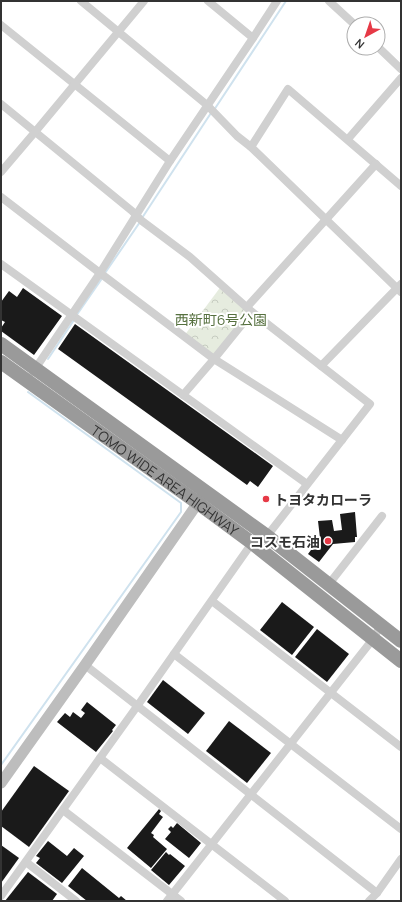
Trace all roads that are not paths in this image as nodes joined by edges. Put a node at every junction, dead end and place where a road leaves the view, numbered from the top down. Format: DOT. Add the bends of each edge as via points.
graph roads {
  1 [pos="82,1"];
  2 [pos="144,1"];
  3 [pos="208,1"];
  4 [pos="277,1"];
  5 [pos="329,1"];
  6 [pos="346,17"];
  7 [pos="1,25"];
  8 [pos="119,31"];
  9 [pos="253,38"];
  10 [pos="386,55"];
  11 [pos="401,69"];
  12 [pos="401,78"];
  13 [pos="74,85"];
  14 [pos="1,104"];
  15 [pos="208,105"];
  16 [pos="35,132"];
  17 [pos="348,139"];
  18 [pos="251,147"];
  19 [pos="170,161"];
  20 [pos="376,164"];
  21 [pos="1,172"];
  22 [pos="401,186"];
  23 [pos="1,197"];
  24 [pos="137,216"];
  25 [pos="326,219"];
  26 [pos="1,264"];
  27 [pos="100,273"];
  28 [pos="400,288"];
  29 [pos="249,310"];
  30 [pos="71,316"];
  31 [pos="1,344"];
  32 [pos="214,359"];
  33 [pos="1,362"];
  34 [pos="321,366"];
  35 [pos="36,369"];
  36 [pos="26,380"];
  37 [pos="184,395"];
  38 [pos="342,440"];
  39 [pos="307,484"];
  40 [pos="202,497"];
  41 [pos="382,516"];
  42 [pos="267,536"];
  43 [pos="252,544"];
  44 [pos="329,584"];
  45 [pos="212,601"];
  46 [pos="381,625"];
  47 [pos="373,639"];
  48 [pos="401,641"];
  49 [pos="174,654"];
  50 [pos="401,661"];
  51 [pos="85,665"];
  52 [pos="331,693"];
  53 [pos="138,705"];
  54 [pos="291,743"];
  55 [pos="401,747"];
  56 [pos="100,758"];
  57 [pos="1,783"];
  58 [pos="251,794"];
  59 [pos="62,810"];
  60 [pos="401,829"];
  61 [pos="212,844"];
  62 [pos="401,860"];
  63 [pos="26,862"];
  64 [pos="377,893"];
  65 [pos="1,896"];
  66 [pos="170,898"];
  67 [pos="76,901"];
  68 [pos="181,901"];
  69 [pos="285,901"];
  70 [pos="369,901"];
  1 -- 8 [label="street"];
  2 -- 8 [label="street"];
  3 -- 9 [label="street"];
  4 -- 9 [label="street"];
  5 -- 6 [label="street"];
  7 -- 13 [label="street"];
  8 -- 13 [label="street"];
  8 -- 15 [label="street"];
  9 -- 15 [label="street"];
  10 -- 11 [label="street"];
  12 -- 17 [label="street"];
  13 -- 16 [label="street"];
  13 -- 19 [label="street"];
  14 -- 16 [label="street"];
  15 -- 18 [label="street"];
  15 -- 19 [label="street"];
  16 -- 21 [label="street"];
  16 -- 24 [label="street"];
  17 -- 18 [label="street" via="288,89"];
  17 -- 20 [label="street"];
  18 -- 25 [label="street"];
  19 -- 24 [label="street"];
  20 -- 22 [label="street"];
  20 -- 25 [label="street"];
  23 -- 27 [label="street"];
  24 -- 27 [label="street"];
  24 -- 29 [label="street" via="190,257"];
  25 -- 28 [label="street"];
  25 -- 29 [label="street"];
  26 -- 30 [label="street"];
  27 -- 30 [label="street"];
  27 -- 32 [label="street"];
  28 -- 34 [label="street"];
  29 -- 32 [label="street"];
  29 -- 34 [label="street"];
  30 -- 35 [label="street"];
  30 -- 37 [label="street"];
  31 -- 35 [label="highway, TOMO WIDE AREA HIGHWAY"];
  32 -- 37 [label="street"];
  32 -- 38 [label="street"];
  33 -- 36 [label="highway, TOMO WIDE AREA HIGHWAY"];
  34 -- 38 [label="street" via="370,404"];
  35 -- 36 [label="street"];
  35 -- 40 [label="highway, TOMO WIDE AREA HIGHWAY"];
  36 -- 40 [label="highway, TOMO WIDE AREA HIGHWAY"];
  37 -- 39 [label="street"];
  38 -- 39 [label="street"];
  39 -- 42 [label="street"];
  40 -- 42 [label="highway, TOMO WIDE AREA HIGHWAY"];
  40 -- 43 [label="highway, TOMO WIDE AREA HIGHWAY"];
  40 -- 51 [label="street"];
  41 -- 44 [label="street"];
  42 -- 44 [label="highway, TOMO WIDE AREA HIGHWAY"];
  43 -- 45 [label="street"];
  43 -- 47 [label="highway, TOMO WIDE AREA HIGHWAY"];
  44 -- 46 [label="highway, TOMO WIDE AREA HIGHWAY"];
  45 -- 49 [label="street"];
  45 -- 52 [label="street"];
  46 -- 47 [label="street"];
  46 -- 48 [label="highway, TOMO WIDE AREA HIGHWAY"];
  47 -- 50 [label="highway, TOMO WIDE AREA HIGHWAY"];
  47 -- 52 [label="street"];
  49 -- 53 [label="street"];
  49 -- 54 [label="street"];
  51 -- 53 [label="street"];
  51 -- 57 [label="street"];
  52 -- 54 [label="street"];
  52 -- 55 [label="street"];
  53 -- 56 [label="street"];
  53 -- 58 [label="street"];
  54 -- 58 [label="street"];
  54 -- 60 [label="street"];
  56 -- 59 [label="street"];
  56 -- 61 [label="street"];
  58 -- 61 [label="street"];
  58 -- 64 [label="street"];
  59 -- 63 [label="street"];
  59 -- 66 [label="street"];
  61 -- 66 [label="street"];
  61 -- 69 [label="street"];
  62 -- 64 [label="street"];
  63 -- 65 [label="street"];
  63 -- 67 [label="street"];
  64 -- 70 [label="street"];
  66 -- 68 [label="street"];
}
